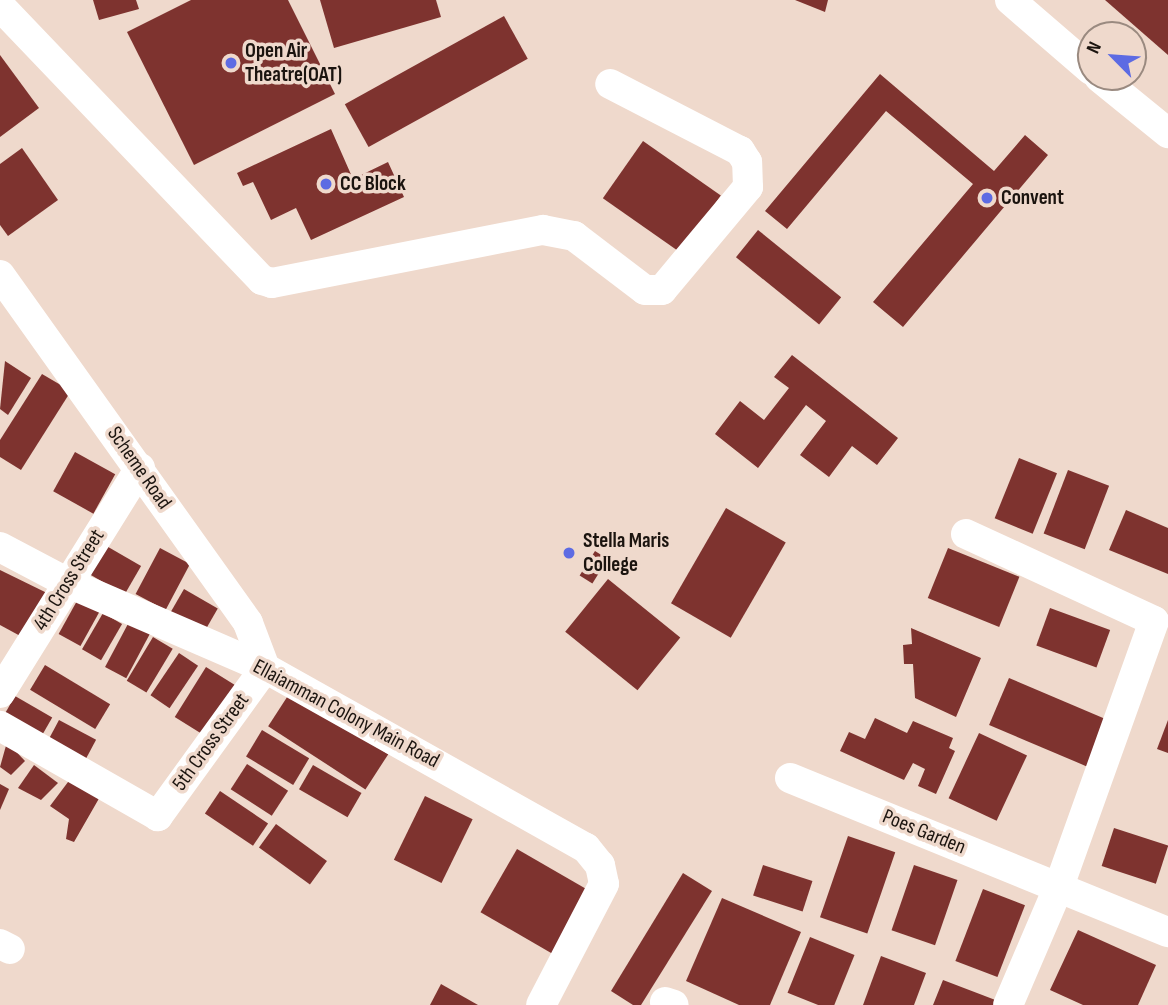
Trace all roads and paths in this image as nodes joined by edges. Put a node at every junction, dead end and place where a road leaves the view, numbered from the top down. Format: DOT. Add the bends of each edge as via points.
graph roads {
  1 [pos="1010,0"];
  2 [pos="0,6"];
  3 [pos="1077,58"];
  4 [pos="610,83"];
  5 [pos="1118,91"];
  6 [pos="1165,125"];
  7 [pos="0,275"];
  8 [pos="140,468"];
  9 [pos="966,534"];
  10 [pos="0,547"];
  11 [pos="66,582"];
  12 [pos="265,668"];
  13 [pos="0,693"];
  14 [pos="0,726"];
  15 [pos="790,778"];
  16 [pos="1059,886"];
  17 [pos="1168,932"];
  18 [pos="541,1005"];
  19 [pos="1009,1005"];
  1 -- 3 [label="street"];
  2 -- 4 [label="street" via="262,280 272,283 543,230 574,236 645,290 662,290 748,187 747,162 740,151"];
  5 -- 6 [label="street"];
  7 -- 8 [label="street, Scheme Road"];
  8 -- 11 [label="street, 4th Cross Street"];
  8 -- 12 [label="street, Scheme Road" via="248,623"];
  9 -- 16 [label="street" via="1154,621"];
  10 -- 11 [label="street, Ellaiamman Colony Main Road"];
  11 -- 12 [label="street, Ellaiamman Colony Main Road"];
  11 -- 13 [label="street, 4th Cross Street"];
  12 -- 14 [label="street, 5th Cross Street" via="158,816"];
  12 -- 18 [label="street, Ellaiamman Colony Main Road" via="586,848 600,865 604,884 596,908"];
  15 -- 16 [label="street, Poes Garden"];
  16 -- 17 [label="street, Poes Garden"];
  16 -- 19 [label="street"];
}
